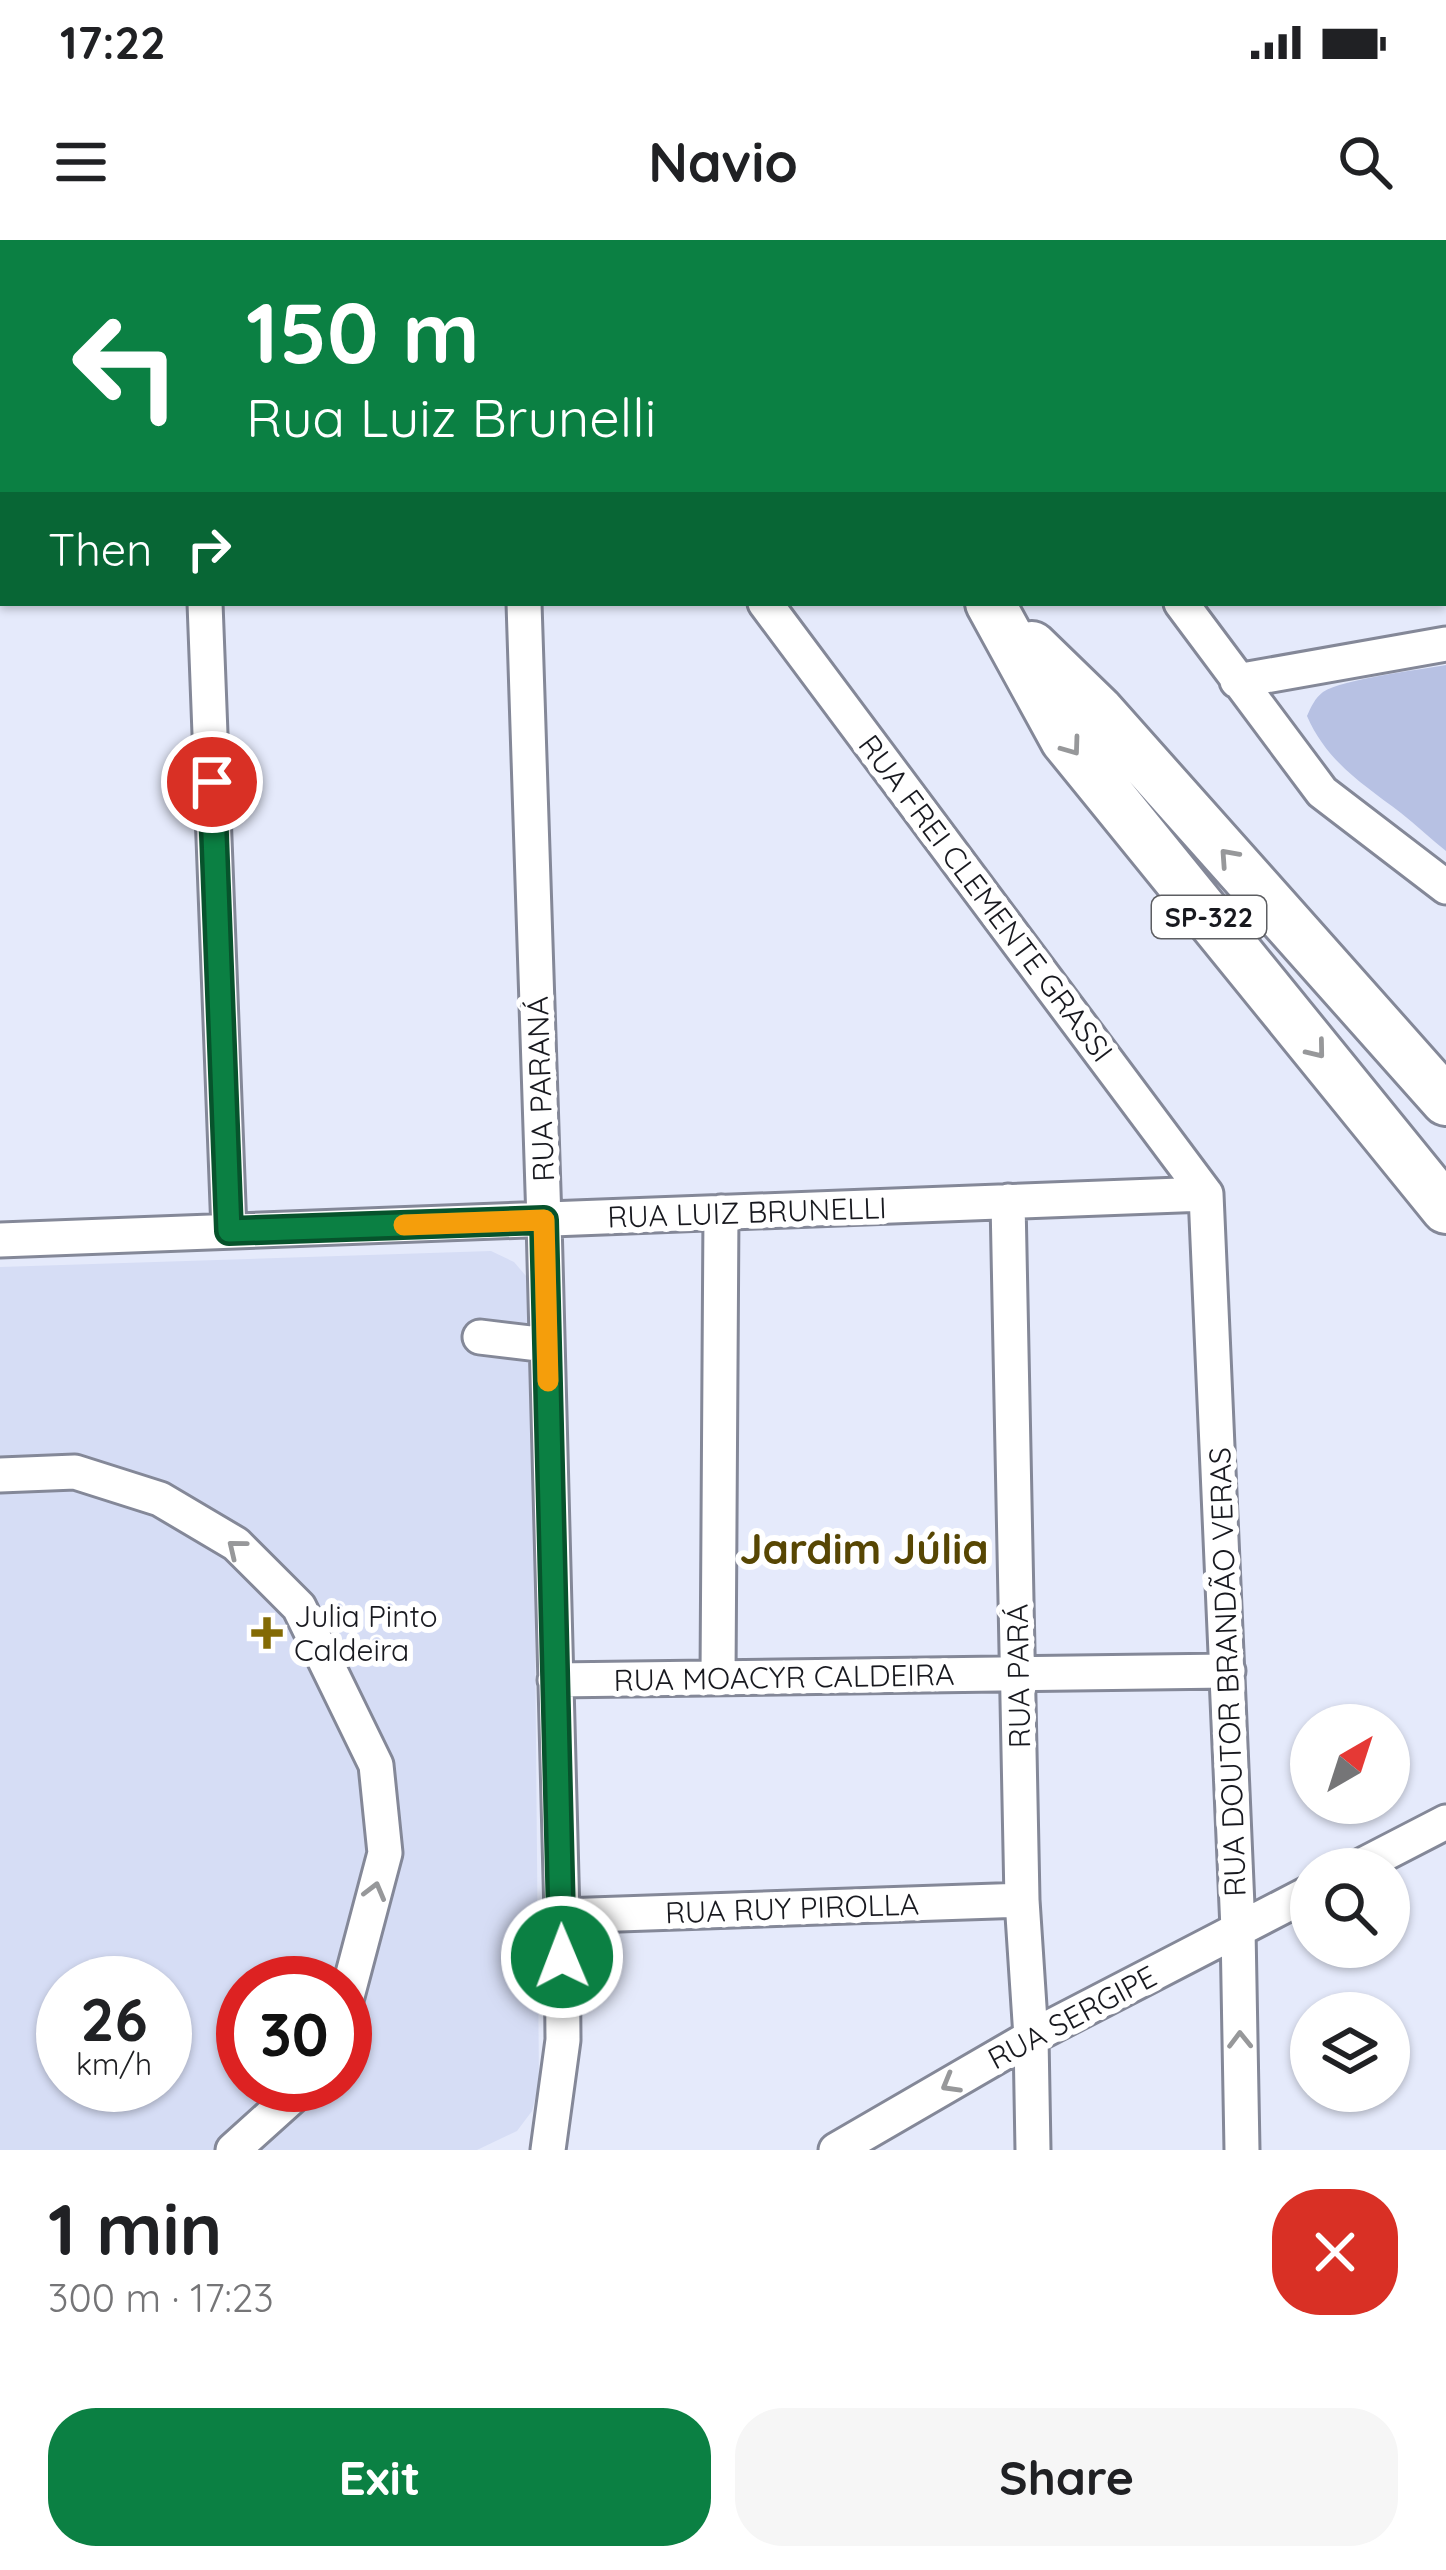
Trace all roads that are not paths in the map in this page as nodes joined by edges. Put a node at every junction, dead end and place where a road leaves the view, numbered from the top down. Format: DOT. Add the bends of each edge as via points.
graph roads {
  1 [pos="205,606"];
  2 [pos="524,606"];
  3 [pos="767,606"];
  4 [pos="992,606"];
  5 [pos="1183,606"];
  6 [pos="1446,644"];
  7 [pos="1238,681"];
  8 [pos="1446,887"];
  9 [pos="1446,1101"];
  10 [pos="1206,1193"];
  11 [pos="1008,1201"];
  12 [pos="1446,1209"];
  13 [pos="721,1212"];
  14 [pos="544,1220"];
  15 [pos="229,1231"];
  16 [pos="0,1240"];
  17 [pos="480,1337"];
  18 [pos="547,1346"];
  19 [pos="0,1474"];
  20 [pos="1228,1671"];
  21 [pos="1018,1674"];
  22 [pos="718,1678"];
  23 [pos="555,1680"];
  24 [pos="1446,1822"];
  25 [pos="1396,1848"];
  26 [pos="1022,1900"];
  27 [pos="1290,1903"];
  28 [pos="562,1916"];
  29 [pos="1238,1929"];
  30 [pos="358,1956"];
  31 [pos="1031,2037"];
  32 [pos="275,2112"];
  33 [pos="540,2147"];
  34 [pos="233,2150"];
  35 [pos="836,2150"];
  36 [pos="1033,2150"];
  37 [pos="1242,2150"];
  1 -- 15 [label="street"];
  2 -- 14 [label="street, RUA PARANÁ"];
  3 -- 10 [label="street, RUA FREI CLEMENTE GRASSI"];
  9 -- 4 [label="highway, SP-322, one-way" via="1099,712"];
  4 -- 12 [label="highway, SP-322, one-way" via="1065,740"];
  5 -- 7 [label="street"];
  6 -- 7 [label="street"];
  7 -- 8 [label="street" via="1322,792"];
  10 -- 11 [label="street, RUA LUIZ BRUNELLI"];
  10 -- 20 [label="street, RUA DOUTOR BRANDÃO VERAS"];
  11 -- 13 [label="street, RUA LUIZ BRUNELLI"];
  11 -- 21 [label="street, RUA PARÁ"];
  13 -- 14 [label="street, RUA LUIZ BRUNELLI"];
  13 -- 22 [label="street"];
  14 -- 15 [label="street, RUA LUIZ BRUNELLI"];
  14 -- 18 [label="street, RUA PARANÁ"];
  15 -- 16 [label="street, RUA LUIZ BRUNELLI"];
  17 -- 18 [label="street"];
  18 -- 23 [label="street, RUA PARANÁ"];
  30 -- 19 [label="street, one-way" via="385,1853 376,1765 299,1607 236,1544 160,1498 75,1472"];
  20 -- 21 [label="street, RUA MOACYR CALDEIRA"];
  20 -- 29 [label="street, RUA DOUTOR BRANDÃO VERAS"];
  21 -- 22 [label="street, RUA MOACYR CALDEIRA"];
  21 -- 26 [label="street, RUA PARÁ"];
  22 -- 23 [label="street, RUA MOACYR CALDEIRA"];
  23 -- 28 [label="street, RUA PARANÁ"];
  24 -- 25 [label="street"];
  26 -- 28 [label="street, RUA RUY PIROLLA"];
  26 -- 31 [label="street, RUA PARÁ"];
  27 -- 29 [label="street, RUA SERGIPE"];
  28 -- 33 [label="street, RUA PARANÁ" via="563,2040"];
  29 -- 31 [label="street, RUA SERGIPE"];
  37 -- 29 [label="street, RUA DOUTOR BRANDÃO VERAS, one-way"];
  31 -- 35 [label="street, RUA SERGIPE, one-way"];
  31 -- 36 [label="street, RUA PARÁ"];
  32 -- 34 [label="street"];
}
